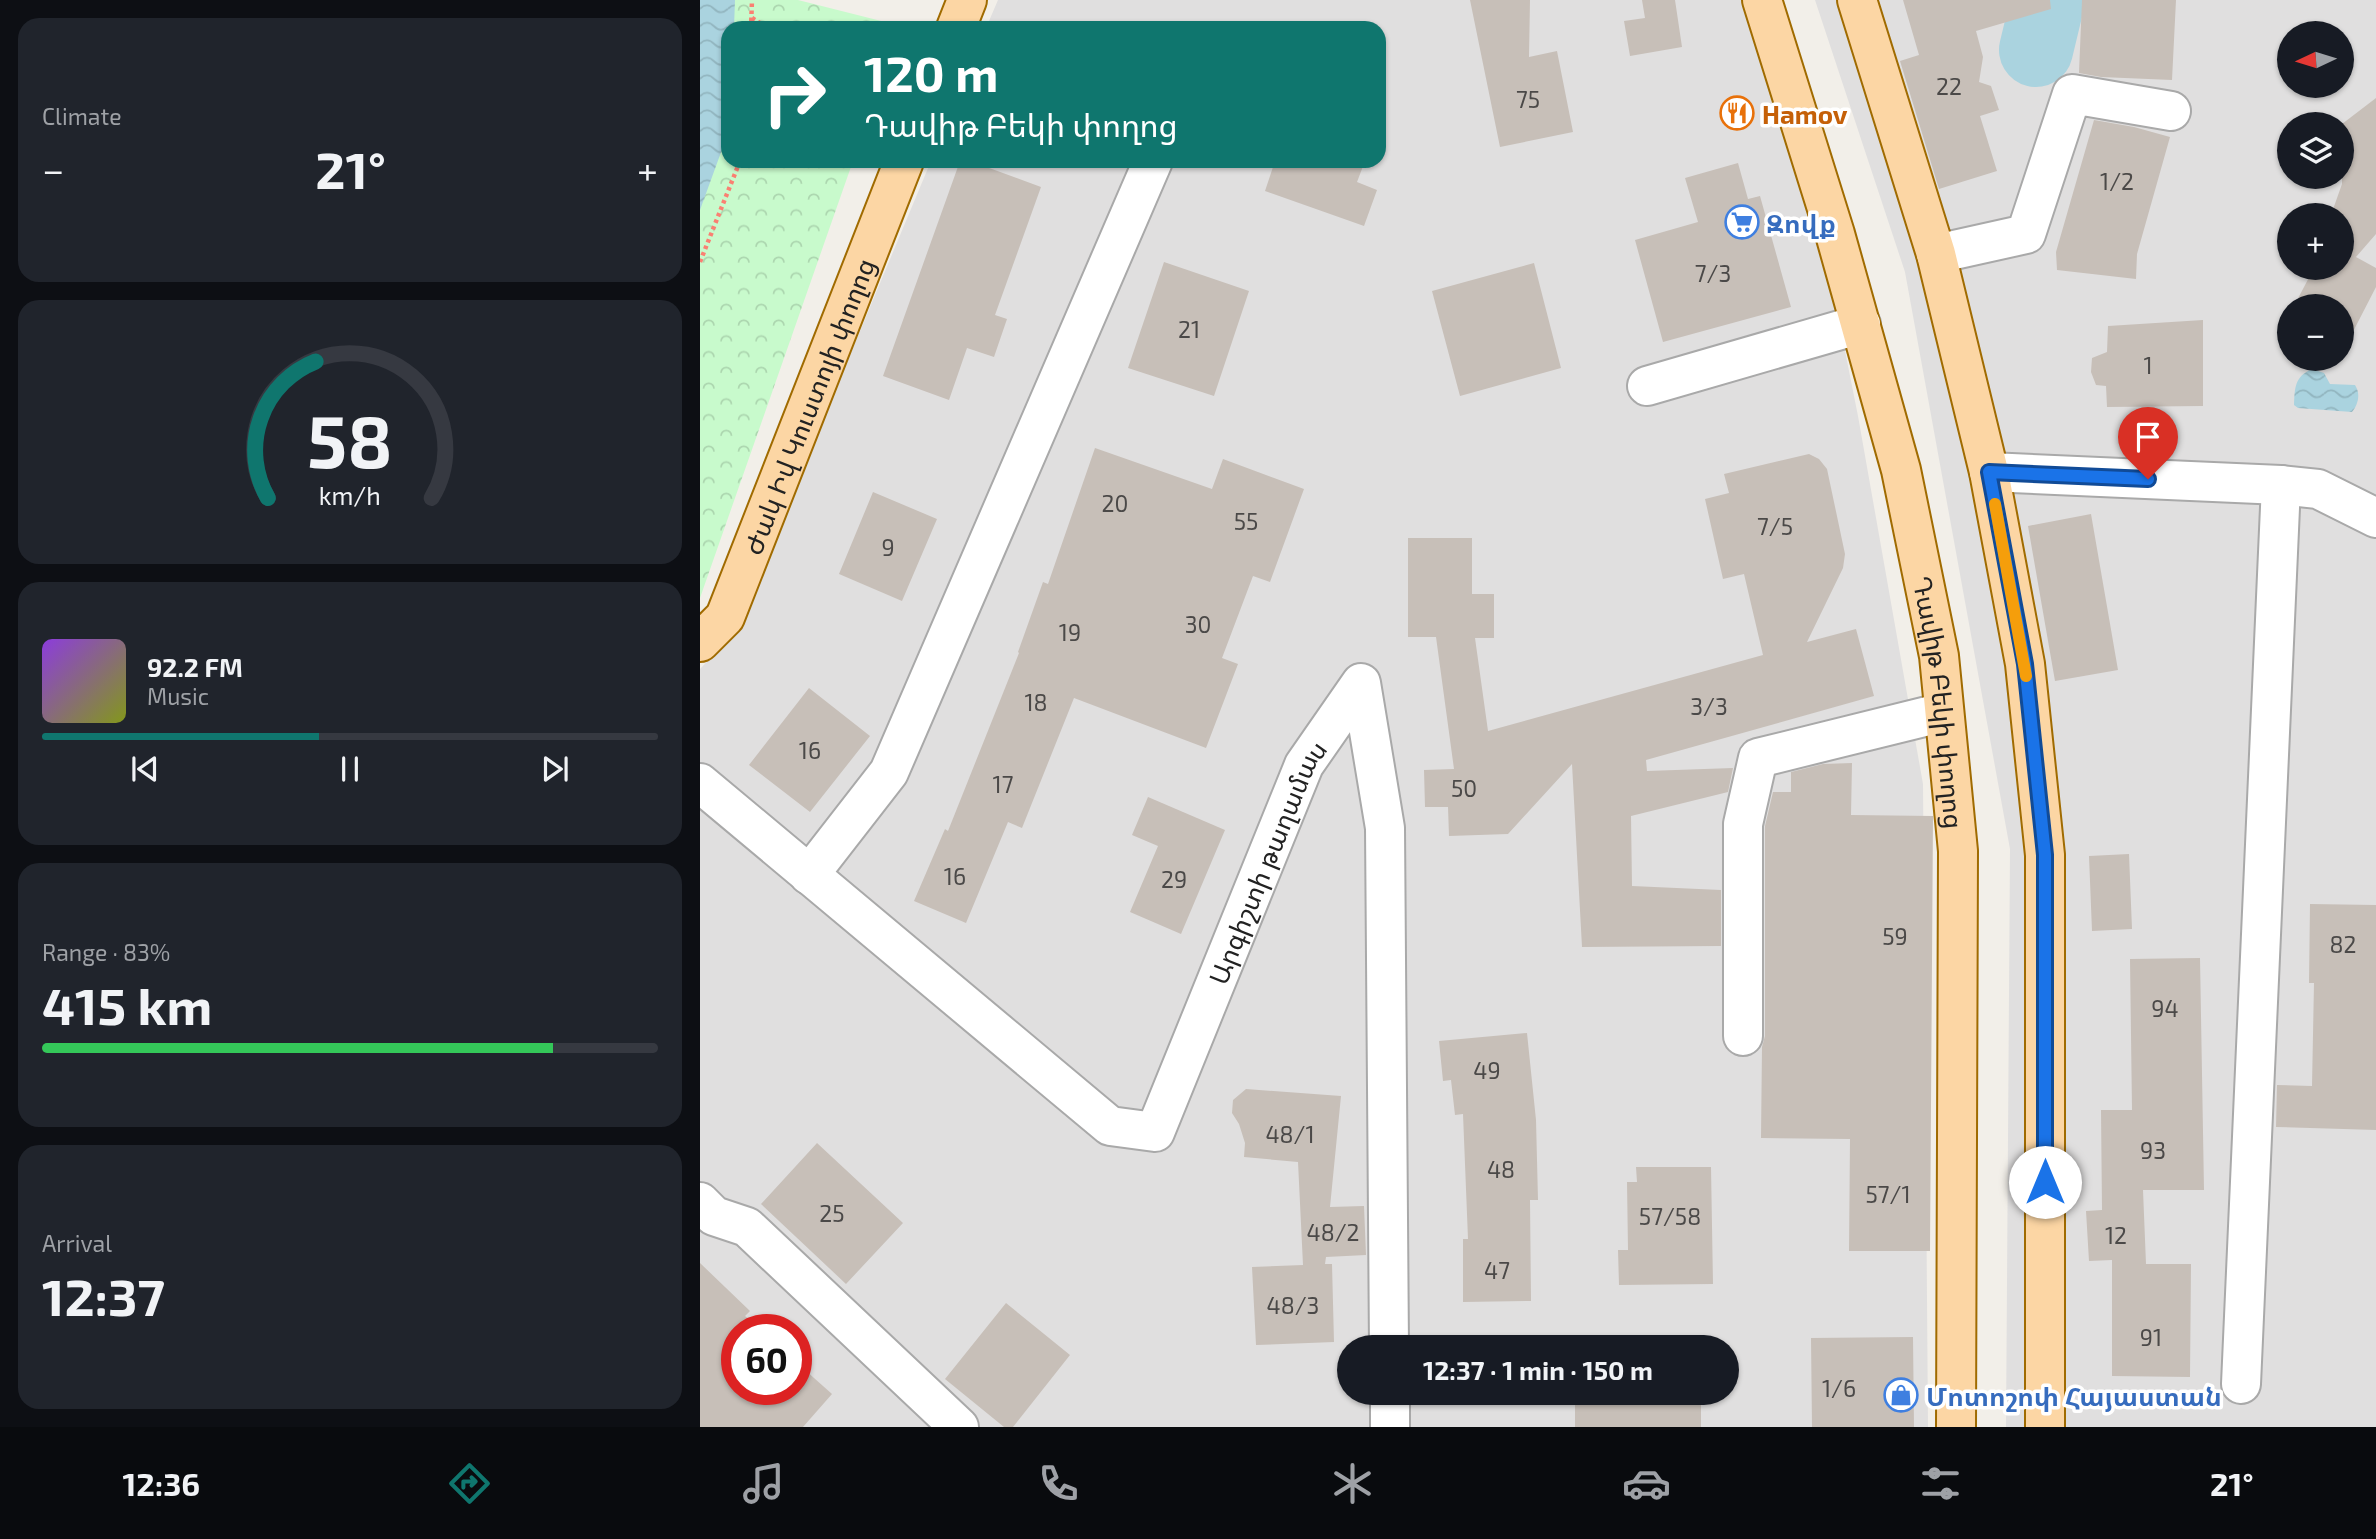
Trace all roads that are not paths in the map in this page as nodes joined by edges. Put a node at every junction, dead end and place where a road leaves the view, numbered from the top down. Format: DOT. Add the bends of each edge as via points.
graph roads {
  1 [pos="967,0"];
  2 [pos="1762,0"];
  3 [pos="1857,0"];
  4 [pos="959,21"];
  5 [pos="2171,111"];
  6 [pos="901,168"];
  7 [pos="1150,168"];
  8 [pos="1936,254"];
  9 [pos="1861,324"];
  10 [pos="1647,386"];
  11 [pos="1989,472"];
  12 [pos="2281,485"];
  13 [pos="2376,518"];
  14 [pos="700,642"];
  15 [pos="1944,712"];
  16 [pos="700,783"];
  17 [pos="809,875"];
  18 [pos="1743,1036"];
  19 [pos="700,1202"];
  20 [pos="1389,1335"];
  21 [pos="2241,1384"];
  22 [pos="1390,1405"];
  23 [pos="959,1427"];
  24 [pos="1390,1427"];
  25 [pos="1956,1427"];
  26 [pos="2045,1427"];
  1 -- 4 [label="main road"];
  2 -- 9 [label="main road, Դավիթ Բեկի փողոց"];
  3 -- 8 [label="main road"];
  5 -- 8 [label="street" via="2072,94 2026,234"];
  6 -- 14 [label="main road, Ժակ Իվ Կուստոյի փողոց" via="725,617"];
  7 -- 17 [label="street" via="889,772"];
  8 -- 11 [label="main road"];
  9 -- 10 [label="street"];
  9 -- 15 [label="main road, Դավիթ Բեկի փողոց" via="1901,470 1939,656"];
  11 -- 12 [label="street"];
  11 -- 26 [label="main road" via="2025,664 2045,855"];
  12 -- 13 [label="street" via="2318,489"];
  12 -- 21 [label="street"];
  15 -- 18 [label="street" via="1758,758 1744,824"];
  15 -- 25 [label="main road, Դավիթ Բեկի փողոց" via="1958,851"];
  16 -- 17 [label="street, Արգիշտի թաղամաս"];
  17 -- 20 [label="street, Արգիշտի թաղամաս" via="1110,1126 1155,1132 1304,765 1361,683 1385,828"];
  19 -- 23 [label="street" via="714,1216 747,1227"];
  22 -- 24 [label="street"];
}
